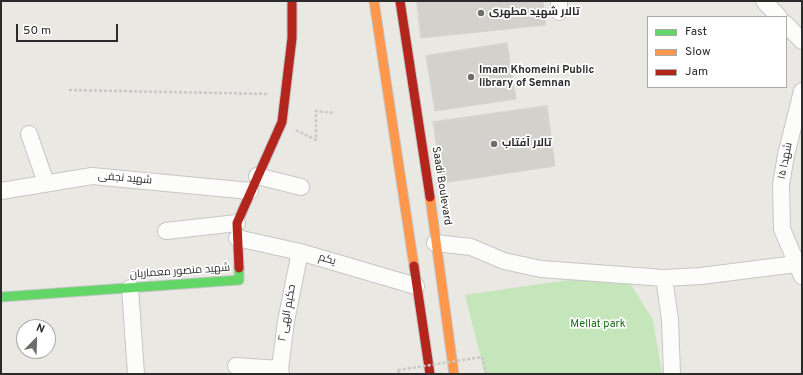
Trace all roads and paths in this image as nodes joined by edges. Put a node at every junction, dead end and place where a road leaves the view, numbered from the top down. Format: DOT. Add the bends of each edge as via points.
graph roads {
  1 [pos="292,1"];
  2 [pos="374,1"];
  3 [pos="400,1"];
  4 [pos="764,1"];
  5 [pos="778,16"];
  6 [pos="787,25"];
  7 [pos="802,42"];
  8 [pos="69,90"];
  9 [pos="802,91"];
  10 [pos="286,95"];
  11 [pos="334,114"];
  12 [pos="282,122"];
  13 [pos="29,134"];
  14 [pos="257,176"];
  15 [pos="46,183"];
  16 [pos="301,187"];
  17 [pos="1,190"];
  18 [pos="250,191"];
  19 [pos="237,230"];
  20 [pos="166,231"];
  21 [pos="435,243"];
  22 [pos="300,252"];
  23 [pos="799,270"];
  24 [pos="664,278"];
  25 [pos="416,286"];
  26 [pos="130,288"];
  27 [pos="1,297"];
  28 [pos="446,319"];
  29 [pos="422,324"];
  30 [pos="236,366"];
  31 [pos="281,372"];
  32 [pos="136,374"];
  33 [pos="399,374"];
  34 [pos="430,374"];
  35 [pos="454,374"];
  36 [pos="486,374"];
  37 [pos="672,374"];
  1 -- 10 [label="main road, شهید منصور معماریان" via="292,38"];
  2 -- 25 [label="main road"];
  3 -- 21 [label="main road, Saadi Boulevard" via="436,235"];
  4 -- 5 [label="street"];
  6 -- 7 [label="street"];
  8 -- 10 [label="path"];
  9 -- 23 [label="street, شهدا ۱۵" via="781,185 782,229"];
  10 -- 12 [label="main road, شهید منصور معماریان"];
  11 -- 12 [label="path" via="316,111 316,140"];
  12 -- 14 [label="main road, شهید منصور معماریان"];
  13 -- 15 [label="street"];
  14 -- 16 [label="street"];
  14 -- 18 [label="main road, شهید منصور معماریان"];
  15 -- 17 [label="street, شهید نجفی"];
  15 -- 18 [label="street, شهید نجفی" via="92,176"];
  18 -- 19 [label="main road, شهید منصور معماریان"];
  19 -- 20 [label="street, یکم"];
  19 -- 22 [label="street, یکم"];
  19 -- 26 [label="main road, شهید منصور معماریان" via="240,280"];
  21 -- 24 [label="street" via="471,247 504,261 541,269"];
  21 -- 28 [label="main road, Saadi Boulevard"];
  22 -- 25 [label="street, یکم"];
  22 -- 31 [label="street, حکیم الهی ۲" via="286,321"];
  23 -- 24 [label="street"];
  24 -- 37 [label="street" via="670,320"];
  25 -- 29 [label="main road"];
  26 -- 27 [label="main road, شهید منصور معماریان"];
  26 -- 32 [label="street"];
  28 -- 29 [label="main road" via="437,329"];
  28 -- 35 [label="main road, Saadi Boulevard"];
  29 -- 34 [label="main road"];
  30 -- 31 [label="street"];
  33 -- 36 [label="path, bridge" via="398,370 482,357"];
}
